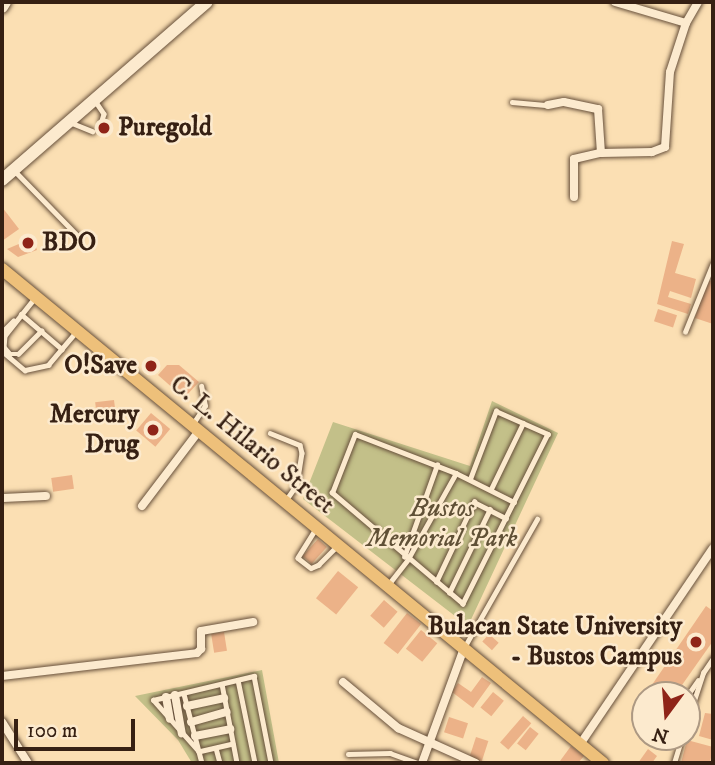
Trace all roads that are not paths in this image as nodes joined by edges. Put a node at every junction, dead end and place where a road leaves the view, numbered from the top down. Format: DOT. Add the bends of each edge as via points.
graph roads {
  1 [pos="5,2"];
  2 [pos="207,2"];
  3 [pos="615,2"];
  4 [pos="698,2"];
  5 [pos="2,7"];
  6 [pos="686,23"];
  7 [pos="94,99"];
  8 [pos="512,102"];
  9 [pos="548,105"];
  10 [pos="69,120"];
  11 [pos="101,124"];
  12 [pos="92,131"];
  13 [pos="601,153"];
  14 [pos="14,170"];
  15 [pos="2,180"];
  16 [pos="574,197"];
  17 [pos="78,236"];
  18 [pos="713,263"];
  19 [pos="2,269"];
  20 [pos="711,272"];
  21 [pos="36,297"];
  22 [pos="21,314"];
  23 [pos="16,319"];
  24 [pos="78,330"];
  25 [pos="41,331"];
  26 [pos="2,332"];
  27 [pos="685,332"];
  28 [pos="62,349"];
  29 [pos="2,351"];
  30 [pos="201,386"];
  31 [pos="523,423"];
  32 [pos="195,428"];
  33 [pos="270,433"];
  34 [pos="437,465"];
  35 [pos="456,472"];
  36 [pos="470,478"];
  37 [pos="491,489"];
  38 [pos="46,496"];
  39 [pos="2,498"];
  40 [pos="285,502"];
  41 [pos="513,502"];
  42 [pos="142,506"];
  43 [pos="489,509"];
  44 [pos="506,518"];
  45 [pos="537,519"];
  46 [pos="317,528"];
  47 [pos="338,545"];
  48 [pos="713,548"];
  49 [pos="406,558"];
  50 [pos="436,582"];
  51 [pos="388,586"];
  52 [pos="449,593"];
  53 [pos="253,622"];
  54 [pos="464,648"];
  55 [pos="713,658"];
  56 [pos="703,673"];
  57 [pos="2,676"];
  58 [pos="238,680"];
  59 [pos="697,681"];
  60 [pos="700,681"];
  61 [pos="343,682"];
  62 [pos="222,684"];
  63 [pos="175,695"];
  64 [pos="225,698"];
  65 [pos="187,706"];
  66 [pos="227,712"];
  67 [pos="170,719"];
  68 [pos="2,722"];
  69 [pos="191,722"];
  70 [pos="230,729"];
  71 [pos="182,733"];
  72 [pos="195,736"];
  73 [pos="429,741"];
  74 [pos="581,743"];
  75 [pos="233,744"];
  76 [pos="216,748"];
  77 [pos="198,752"];
  78 [pos="348,754"];
  79 [pos="28,763"];
  80 [pos="201,763"];
  81 [pos="220,763"];
  82 [pos="237,763"];
  83 [pos="256,763"];
  84 [pos="271,763"];
  85 [pos="420,763"];
  86 [pos="476,763"];
  87 [pos="603,763"];
  1 -- 5 [label="main road"];
  2 -- 7 [label="main road"];
  3 -- 6 [label="street"];
  4 -- 6 [label="street"];
  6 -- 13 [label="street" via="670,72 665,147 652,152"];
  7 -- 10 [label="main road"];
  7 -- 11 [label="lane" via="104,114"];
  8 -- 9 [label="lane"];
  9 -- 13 [label="street" via="564,102 598,109"];
  10 -- 12 [label="lane" via="79,129"];
  10 -- 14 [label="main road"];
  13 -- 16 [label="street" via="573,159"];
  14 -- 15 [label="main road"];
  14 -- 17 [label="lane"];
  18 -- 20 [label="lane"];
  19 -- 21 [label="main road, C. L. Hilario Street"];
  20 -- 27 [label="lane"];
  21 -- 22 [label="lane"];
  21 -- 24 [label="main road, C. L. Hilario Street"];
  22 -- 23 [label="lane"];
  22 -- 25 [label="lane"];
  23 -- 25 [label="lane" via="4,342 10,354 22,352"];
  23 -- 26 [label="lane"];
  24 -- 28 [label="lane"];
  24 -- 32 [label="main road, C. L. Hilario Street"];
  25 -- 28 [label="lane"];
  28 -- 29 [label="lane" via="48,365 25,370"];
  30 -- 32 [label="lane" via="205,406"];
  31 -- 36 [label="lane" via="496,411"];
  31 -- 37 [label="lane"];
  31 -- 41 [label="lane" via="548,434"];
  32 -- 40 [label="main road, C. L. Hilario Street"];
  32 -- 42 [label="street"];
  33 -- 40 [label="lane" via="300,445 302,453 297,485"];
  34 -- 35 [label="lane"];
  34 -- 49 [label="lane"];
  34 -- 49 [label="lane" via="355,434 332,493"];
  35 -- 36 [label="lane"];
  35 -- 49 [label="lane"];
  36 -- 37 [label="lane"];
  37 -- 41 [label="lane"];
  38 -- 39 [label="street"];
  40 -- 46 [label="main road, C. L. Hilario Street"];
  41 -- 44 [label="lane"];
  43 -- 44 [label="lane"];
  43 -- 50 [label="lane" via="474,502"];
  43 -- 52 [label="lane"];
  44 -- 52 [label="lane" via="463,604"];
  45 -- 54 [label="lane"];
  46 -- 47 [label="main road, C. L. Hilario Street"];
  46 -- 47 [label="lane" via="298,558 311,568"];
  47 -- 51 [label="main road, C. L. Hilario Street"];
  48 -- 74 [label="street"];
  49 -- 50 [label="lane"];
  49 -- 51 [label="lane"];
  50 -- 52 [label="lane"];
  51 -- 54 [label="main road, C. L. Hilario Street"];
  53 -- 57 [label="street" via="201,631 197,653"];
  54 -- 73 [label="street"];
  54 -- 74 [label="main road, C. L. Hilario Street"];
  55 -- 56 [label="lane"];
  56 -- 59 [label="lane"];
  56 -- 60 [label="lane"];
  58 -- 62 [label="lane"];
  58 -- 83 [label="lane"];
  58 -- 84 [label="lane" via="254,676"];
  61 -- 73 [label="street" via="398,728"];
  62 -- 63 [label="lane"];
  62 -- 64 [label="lane"];
  63 -- 65 [label="lane"];
  63 -- 67 [label="street"];
  63 -- 71 [label="street"];
  64 -- 65 [label="street"];
  64 -- 66 [label="lane"];
  65 -- 69 [label="lane"];
  66 -- 69 [label="street"];
  66 -- 70 [label="lane"];
  67 -- 71 [label="lane"];
  68 -- 79 [label="street"];
  69 -- 72 [label="lane"];
  70 -- 72 [label="street"];
  70 -- 75 [label="lane"];
  71 -- 77 [label="lane"];
  72 -- 77 [label="lane"];
  73 -- 85 [label="street"];
  73 -- 86 [label="street"];
  74 -- 87 [label="main road, C. L. Hilario Street"];
  75 -- 76 [label="lane"];
  75 -- 82 [label="lane"];
  76 -- 77 [label="lane"];
  76 -- 81 [label="lane"];
  77 -- 80 [label="lane"];
  78 -- 85 [label="lane" via="390,753"];
}
